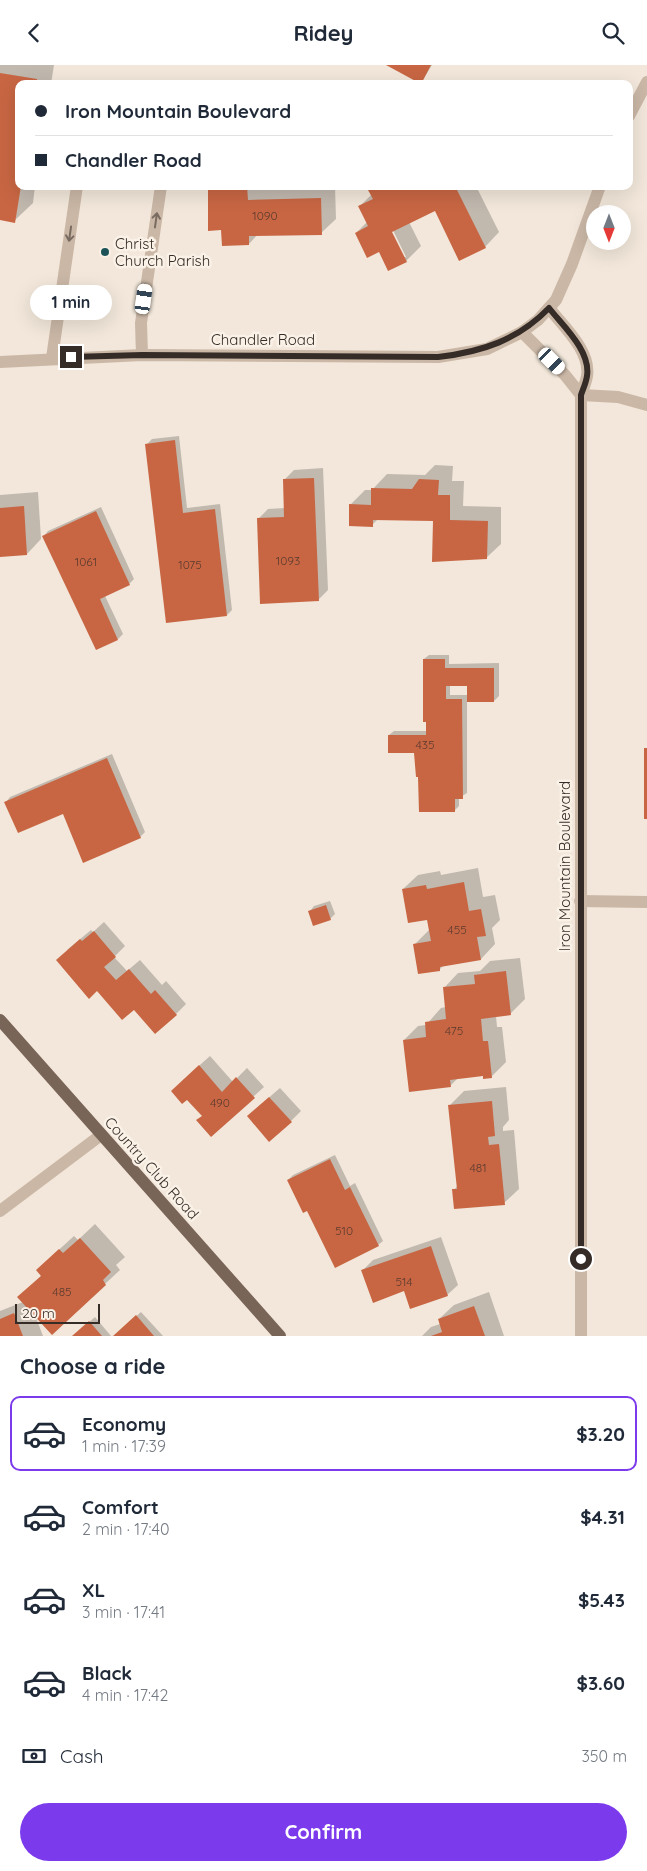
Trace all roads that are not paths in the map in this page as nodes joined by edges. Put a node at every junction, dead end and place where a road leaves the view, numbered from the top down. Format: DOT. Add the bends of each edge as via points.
graph roads {
  1 [pos="647,82"];
  2 [pos="633,108"];
  3 [pos="76,190"];
  4 [pos="160,190"];
  5 [pos="599,190"];
  6 [pos="549,308"];
  7 [pos="522,332"];
  8 [pos="142,355"];
  9 [pos="52,358"];
  10 [pos="0,362"];
  11 [pos="581,395"];
  12 [pos="647,405"];
  13 [pos="580,901"];
  14 [pos="647,902"];
  15 [pos="0,1020"];
  16 [pos="101,1135"];
  17 [pos="0,1211"];
  18 [pos="280,1336"];
  19 [pos="581,1336"];
  1 -- 2 [label="street"];
  3 -- 9 [label="street, one-way"];
  8 -- 4 [label="street, one-way" via="141,317"];
  5 -- 6 [label="street" via="563,287"];
  6 -- 7 [label="street"];
  6 -- 11 [label="street, Iron Mountain Boulevard" via="580,348 586,363 587,375"];
  7 -- 8 [label="street, Chandler Road" via="487,349 438,357"];
  7 -- 11 [label="street"];
  8 -- 9 [label="street, Chandler Road"];
  9 -- 10 [label="street, Chandler Road"];
  11 -- 12 [label="street" via="618,397"];
  11 -- 13 [label="street, Iron Mountain Boulevard"];
  13 -- 14 [label="street"];
  13 -- 19 [label="street, Iron Mountain Boulevard"];
  15 -- 16 [label="main road, Country Club Road"];
  16 -- 17 [label="street"];
  16 -- 18 [label="main road, Country Club Road"];
}
